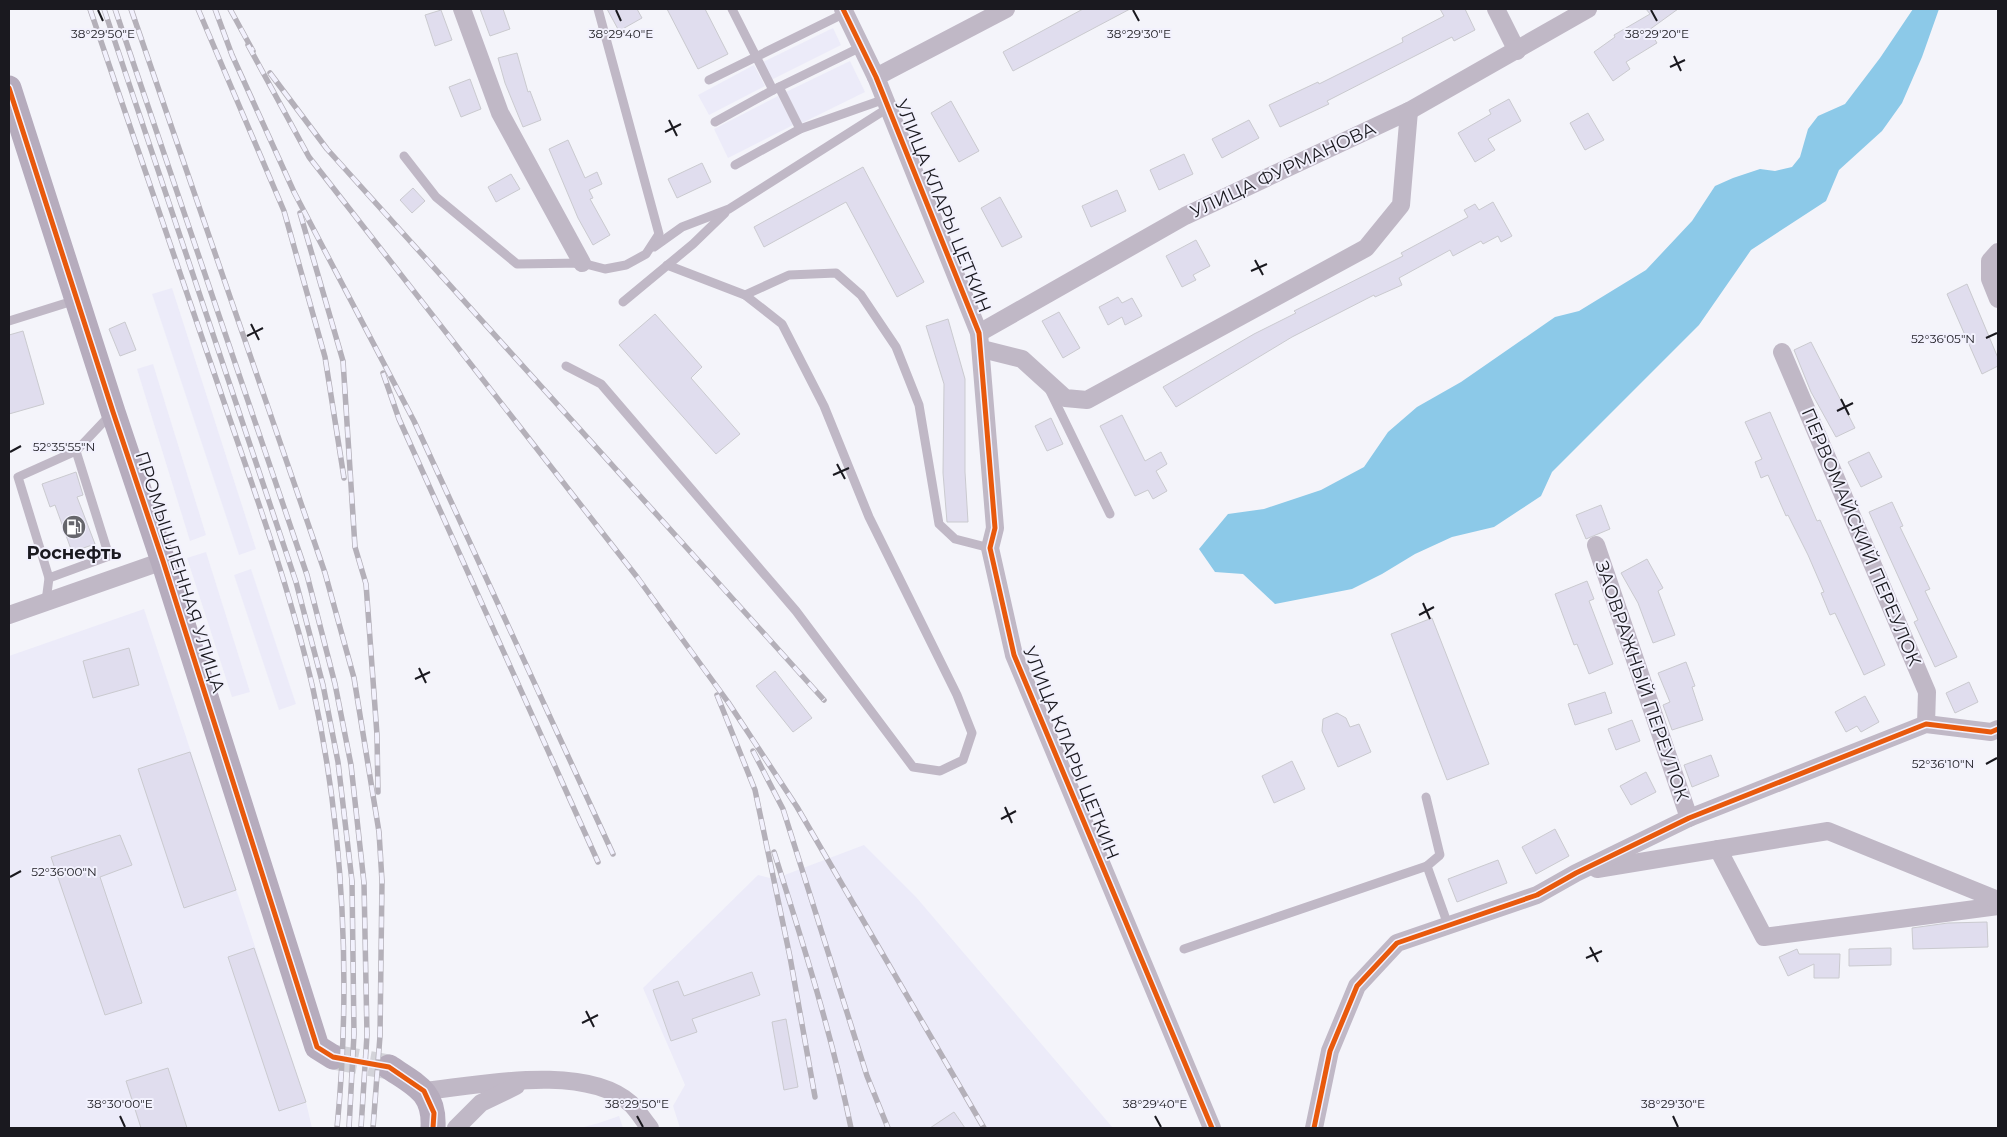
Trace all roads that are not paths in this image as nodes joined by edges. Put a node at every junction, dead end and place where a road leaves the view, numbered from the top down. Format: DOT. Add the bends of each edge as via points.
graph roads {
  1 [pos="462,9"];
  2 [pos="598,9"];
  3 [pos="732,9"];
  4 [pos="1006,9"];
  5 [pos="1496,9"];
  6 [pos="1588,9"];
  7 [pos="844,11"];
  8 [pos="861,47"];
  9 [pos="1517,51"];
  10 [pos="756,56"];
  11 [pos="876,77"];
  12 [pos="709,80"];
  13 [pos="9,88"];
  14 [pos="776,88"];
  15 [pos="886,104"];
  16 [pos="1409,111"];
  17 [pos="715,122"];
  18 [pos="800,129"];
  19 [pos="404,156"];
  20 [pos="735,165"];
  21 [pos="729,209"];
  22 [pos="1998,252"];
  23 [pos="646,254"];
  24 [pos="582,263"];
  25 [pos="667,265"];
  26 [pos="744,295"];
  27 [pos="1998,299"];
  28 [pos="77,300"];
  29 [pos="624,302"];
  30 [pos="9,321"];
  31 [pos="980,341"];
  32 [pos="1782,352"];
  33 [pos="566,366"];
  34 [pos="1047,384"];
  35 [pos="113,412"];
  36 [pos="76,451"];
  37 [pos="1110,514"];
  38 [pos="1596,544"];
  39 [pos="990,548"];
  40 [pos="163,561"];
  41 [pos="50,578"];
  42 [pos="46,601"];
  43 [pos="9,615"];
  44 [pos="1926,724"];
  45 [pos="1998,729"];
  46 [pos="1426,797"];
  47 [pos="1689,818"];
  48 [pos="1718,849"];
  49 [pos="1427,866"];
  50 [pos="1576,873"];
  51 [pos="1998,900"];
  52 [pos="1998,906"];
  53 [pos="1448,925"];
  54 [pos="1184,949"];
  55 [pos="333,1057"];
  56 [pos="389,1067"];
  57 [pos="542,1079"];
  58 [pos="424,1091"];
  59 [pos="433,1128"];
  60 [pos="456,1128"];
  61 [pos="650,1128"];
  62 [pos="1212,1128"];
  63 [pos="1314,1128"];
  1 -- 24 [label="street" via="500,113"];
  2 -- 23 [label="lane" via="658,234"];
  3 -- 10 [label="lane"];
  4 -- 11 [label="street"];
  5 -- 9 [label="street"];
  6 -- 9 [label="street, УЛИЦА ФУРМАНОВА"];
  7 -- 8 [label="street, УЛИЦА КЛАРЫ ЦЕТКИН"];
  7 -- 10 [label="lane"];
  8 -- 11 [label="street, УЛИЦА КЛАРЫ ЦЕТКИН"];
  8 -- 14 [label="lane"];
  9 -- 16 [label="street, УЛИЦА ФУРМАНОВА"];
  10 -- 12 [label="lane"];
  10 -- 14 [label="lane"];
  11 -- 15 [label="street, УЛИЦА КЛАРЫ ЦЕТКИН"];
  13 -- 28 [label="street, ПРОМЫШЛЕННАЯ УЛИЦА"];
  14 -- 17 [label="lane"];
  14 -- 18 [label="lane"];
  15 -- 18 [label="lane"];
  15 -- 21 [label="lane"];
  15 -- 31 [label="street, УЛИЦА КЛАРЫ ЦЕТКИН"];
  16 -- 31 [label="street, УЛИЦА ФУРМАНОВА" via="1185,216"];
  16 -- 34 [label="street" via="1401,204 1366,248 1088,400 1065,398"];
  18 -- 20 [label="lane"];
  19 -- 24 [label="lane" via="436,197 517,264"];
  21 -- 23 [label="lane" via="682,227"];
  21 -- 25 [label="lane"];
  22 -- 27 [label="street" via="1990,261 1990,279"];
  23 -- 24 [label="lane" via="626,266 605,269"];
  25 -- 26 [label="lane"];
  25 -- 29 [label="lane"];
  26 -- 33 [label="lane" via="782,324 824,406 869,517 957,695 972,733 963,760 940,770 913,767 796,611 601,384"];
  26 -- 39 [label="lane" via="790,275 836,273 861,295 896,347 919,405 939,524 955,539"];
  28 -- 30 [label="lane"];
  28 -- 35 [label="street, ПРОМЫШЛЕННАЯ УЛИЦА"];
  31 -- 34 [label="street" via="1022,359"];
  31 -- 39 [label="street, УЛИЦА КЛАРЫ ЦЕТКИН" via="995,528"];
  32 -- 44 [label="street, ПЕРВОМАЙСКИЙ ПЕРЕУЛОК" via="1927,692"];
  34 -- 37 [label="lane"];
  35 -- 36 [label="lane"];
  35 -- 40 [label="street, ПРОМЫШЛЕННАЯ УЛИЦА"];
  36 -- 41 [label="lane" via="18,477"];
  36 -- 41 [label="lane" via="109,556"];
  38 -- 47 [label="street, ЗАОВРАЖНЫЙ ПЕРЕУЛОК"];
  39 -- 62 [label="street, УЛИЦА КЛАРЫ ЦЕТКИН" via="1014,655"];
  40 -- 42 [label="street"];
  40 -- 55 [label="street, ПРОМЫШЛЕННАЯ УЛИЦА" via="317,1047"];
  41 -- 42 [label="lane"];
  42 -- 43 [label="street"];
  44 -- 45 [label="street" via="1991,732"];
  44 -- 47 [label="street"];
  46 -- 49 [label="lane" via="1440,855"];
  47 -- 50 [label="street"];
  48 -- 50 [label="street"];
  48 -- 51 [label="street" via="1828,831"];
  48 -- 52 [label="street" via="1764,936"];
  49 -- 53 [label="lane"];
  49 -- 54 [label="lane"];
  50 -- 53 [label="street" via="1536,896"];
  53 -- 63 [label="street" via="1397,943 1356,986 1330,1051"];
  56 -- 58 [label="street"];
  57 -- 58 [label="street"];
  57 -- 60 [label="street" via="513,1087 481,1103"];
  57 -- 61 [label="street" via="596,1084 630,1104"];
  58 -- 59 [label="street" via="434,1113"];
}
